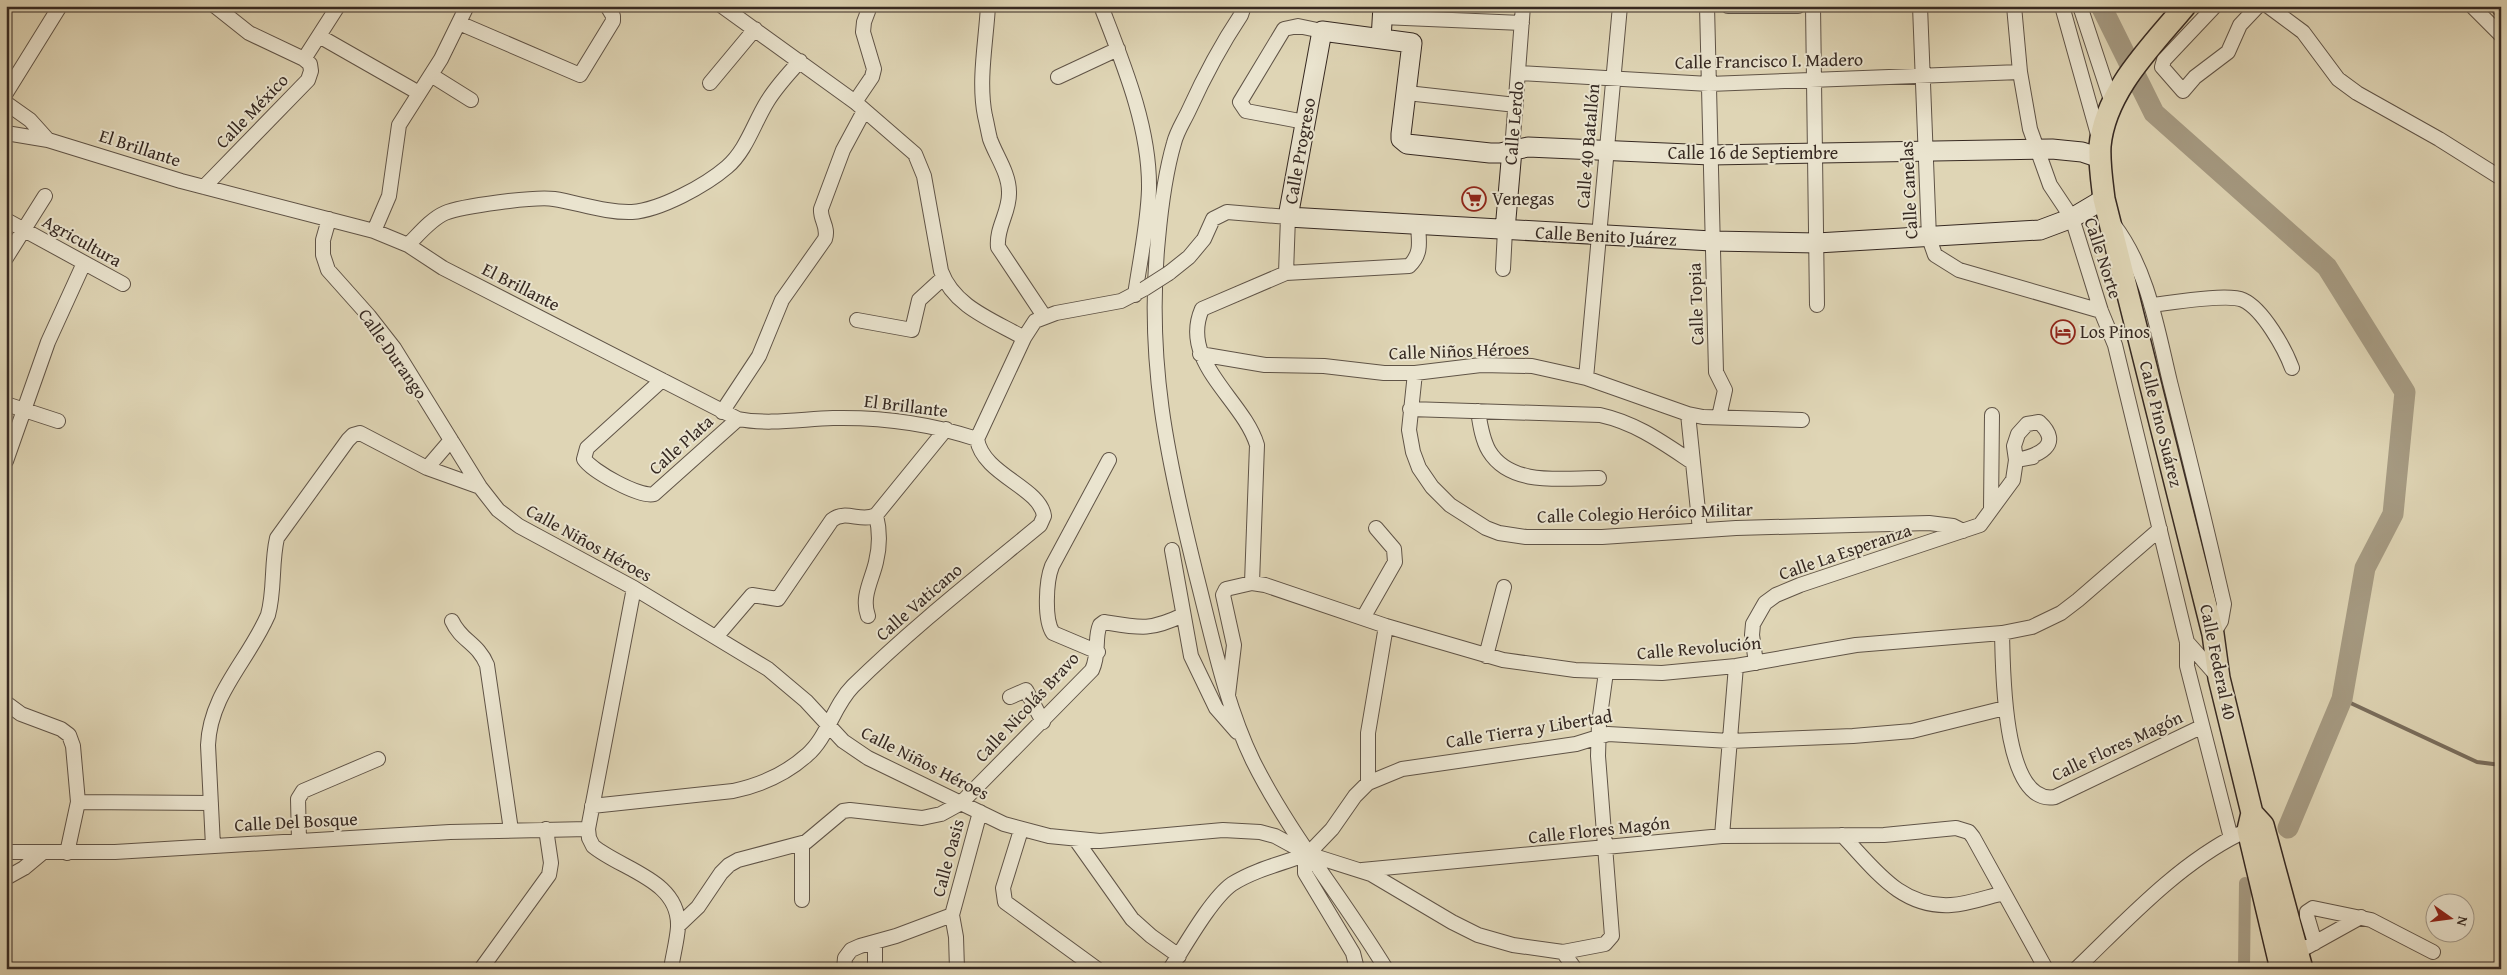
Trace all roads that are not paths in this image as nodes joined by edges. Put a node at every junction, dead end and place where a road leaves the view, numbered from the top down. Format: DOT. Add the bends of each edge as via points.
graph roads {
  1 [pos="60,6"];
  2 [pos="338,6"];
  3 [pos="467,6"];
  4 [pos="607,6"];
  5 [pos="722,6"];
  6 [pos="870,6"];
  7 [pos="988,6"];
  8 [pos="1101,6"];
  9 [pos="1244,6"];
  10 [pos="1532,6"];
  11 [pos="1620,6"];
  12 [pos="1707,6"];
  13 [pos="1728,6"];
  14 [pos="1798,6"];
  15 [pos="1813,6"];
  16 [pos="1920,6"];
  17 [pos="2014,6"];
  18 [pos="2062,6"];
  19 [pos="2080,6"];
  20 [pos="2185,6"];
  21 [pos="2216,6"];
  22 [pos="2258,6"];
  23 [pos="2268,6"];
  24 [pos="2472,6"];
  25 [pos="2498,6"];
  26 [pos="219,7"];
  27 [pos="1523,7"];
  28 [pos="2501,10"];
  29 [pos="1382,12"];
  30 [pos="2486,12"];
  31 [pos="1414,18"];
  32 [pos="460,23"];
  33 [pos="1522,23"];
  34 [pos="755,29"];
  35 [pos="1322,31"];
  36 [pos="2501,35"];
  37 [pos="319,36"];
  38 [pos="1381,39"];
  39 [pos="1412,43"];
  40 [pos="1118,49"];
  41 [pos="304,59"];
  42 [pos="800,61"];
  43 [pos="2020,72"];
  44 [pos="1519,73"];
  45 [pos="431,74"];
  46 [pos="1922,75"];
  47 [pos="1058,77"];
  48 [pos="1612,80"];
  49 [pos="1814,80"];
  50 [pos="710,83"];
  51 [pos="1709,84"];
  52 [pos="1407,92"];
  53 [pos="6,93"];
  54 [pos="418,93"];
  55 [pos="471,100"];
  56 [pos="6,102"];
  57 [pos="2112,103"];
  58 [pos="1516,105"];
  59 [pos="859,106"];
  60 [pos="1305,122"];
  61 [pos="6,133"];
  62 [pos="48,140"];
  63 [pos="2036,149"];
  64 [pos="1512,150"];
  65 [pos="1605,151"];
  66 [pos="1926,151"];
  67 [pos="2100,151"];
  68 [pos="1816,154"];
  69 [pos="1711,155"];
  70 [pos="2501,178"];
  71 [pos="204,187"];
  72 [pos="45,196"];
  73 [pos="2106,209"];
  74 [pos="1288,217"];
  75 [pos="2072,218"];
  76 [pos="329,219"];
  77 [pos="6,220"];
  78 [pos="1418,226"];
  79 [pos="24,230"];
  80 [pos="1505,230"];
  81 [pos="374,231"];
  82 [pos="1599,236"];
  83 [pos="1929,238"];
  84 [pos="1712,242"];
  85 [pos="408,244"];
  86 [pos="1817,244"];
  87 [pos="6,258"];
  88 [pos="84,263"];
  89 [pos="1503,269"];
  90 [pos="1286,273"];
  91 [pos="943,278"];
  92 [pos="123,284"];
  93 [pos="1140,292"];
  94 [pos="1818,305"];
  95 [pos="2151,305"];
  96 [pos="2100,312"];
  97 [pos="1044,316"];
  98 [pos="857,320"];
  99 [pos="1024,338"];
  100 [pos="1200,354"];
  101 [pos="2292,368"];
  102 [pos="1415,373"];
  103 [pos="1586,378"];
  104 [pos="662,380"];
  105 [pos="6,404"];
  106 [pos="23,409"];
  107 [pos="1410,409"];
  108 [pos="1478,411"];
  109 [pos="722,412"];
  110 [pos="1688,414"];
  111 [pos="1992,415"];
  112 [pos="1719,417"];
  113 [pos="738,419"];
  114 [pos="1802,420"];
  115 [pos="58,421"];
  116 [pos="946,429"];
  117 [pos="976,439"];
  118 [pos="451,440"];
  119 [pos="1109,460"];
  120 [pos="2016,460"];
  121 [pos="6,461"];
  122 [pos="1692,462"];
  123 [pos="427,468"];
  124 [pos="1599,478"];
  125 [pos="480,487"];
  126 [pos="1991,509"];
  127 [pos="2183,511"];
  128 [pos="876,515"];
  129 [pos="1376,528"];
  130 [pos="2160,529"];
  131 [pos="1700,530"];
  132 [pos="1963,531"];
  133 [pos="1172,550"];
  134 [pos="1252,583"];
  135 [pos="1504,587"];
  136 [pos="634,588"];
  137 [pos="1183,615"];
  138 [pos="868,616"];
  139 [pos="1363,618"];
  140 [pos="452,621"];
  141 [pos="1386,626"];
  142 [pos="2002,633"];
  143 [pos="2213,634"];
  144 [pos="716,637"];
  145 [pos="2187,642"];
  146 [pos="1098,652"];
  147 [pos="1486,656"];
  148 [pos="1756,663"];
  149 [pos="1736,666"];
  150 [pos="1606,672"];
  151 [pos="2219,678"];
  152 [pos="1228,695"];
  153 [pos="1010,697"];
  154 [pos="6,703"];
  155 [pos="2005,708"];
  156 [pos="1043,722"];
  157 [pos="827,724"];
  158 [pos="2201,727"];
  159 [pos="1241,736"];
  160 [pos="1598,737"];
  161 [pos="1730,741"];
  162 [pos="378,759"];
  163 [pos="1368,783"];
  164 [pos="78,802"];
  165 [pos="211,803"];
  166 [pos="961,803"];
  167 [pos="592,806"];
  168 [pos="980,812"];
  169 [pos="2249,827"];
  170 [pos="546,829"];
  171 [pos="511,830"];
  172 [pos="588,830"];
  173 [pos="1021,830"];
  174 [pos="1842,835"];
  175 [pos="1722,836"];
  176 [pos="299,840"];
  177 [pos="1076,840"];
  178 [pos="802,843"];
  179 [pos="213,846"];
  180 [pos="1604,849"];
  181 [pos="6,852"];
  182 [pos="42,852"];
  183 [pos="67,853"];
  184 [pos="1308,854"];
  185 [pos="1360,870"];
  186 [pos="6,878"];
  187 [pos="2004,893"];
  188 [pos="802,900"];
  189 [pos="952,915"];
  190 [pos="2361,917"];
  191 [pos="678,926"];
  192 [pos="875,942"];
  193 [pos="1563,952"];
  194 [pos="2433,952"];
  195 [pos="2305,955"];
  196 [pos="1179,956"];
  197 [pos="1357,966"];
  198 [pos="481,969"];
  199 [pos="671,969"];
  200 [pos="844,969"];
  201 [pos="875,969"];
  202 [pos="957,969"];
  203 [pos="1097,969"];
  204 [pos="1170,969"];
  205 [pos="1386,969"];
  206 [pos="1575,969"];
  207 [pos="2046,969"];
  208 [pos="2076,969"];
  209 [pos="2281,969"];
  1 -- 53 [label="street"];
  2 -- 37 [label="street, Calle México"];
  3 -- 32 [label="street"];
  4 -- 32 [label="street" via="611,9 613,21 580,76"];
  5 -- 34 [label="street"];
  6 -- 59 [label="street" via="863,32 874,69"];
  7 -- 97 [label="street" via="983,67 985,113 990,139 1008,181 1009,192 997,237 1001,253"];
  8 -- 40 [label="street"];
  9 -- 152 [label="street" via="1201,83 1175,140 1162,194 1153,330 1166,447"];
  10 -- 27 [label="street"];
  11 -- 48 [label="street, Calle 40 Batallón"];
  12 -- 51 [label="street, Calle Topia"];
  13 -- 14 [label="street"];
  15 -- 49 [label="street"];
  16 -- 46 [label="street, Calle Canelas"];
  17 -- 43 [label="street"];
  18 -- 67 [label="street"];
  19 -- 57 [label="street"];
  20 -- 57 [label="main road, Calle Pino Suárez" via="2142,58"];
  21 -- 22 [label="street" via="2164,60 2162,67 2183,91 2195,77 2228,52 2240,25"];
  23 -- 70 [label="street" via="2303,32 2322,60 2350,88 2439,138"];
  24 -- 30 [label="street"];
  25 -- 28 [label="street"];
  26 -- 41 [label="street" via="249,33"];
  27 -- 33 [label="street, Calle Lerdo"];
  29 -- 31 [label="street"];
  29 -- 38 [label="street"];
  30 -- 36 [label="street"];
  31 -- 33 [label="street"];
  31 -- 39 [label="street"];
  32 -- 45 [label="street"];
  33 -- 44 [label="street, Calle Lerdo"];
  34 -- 42 [label="street"];
  34 -- 50 [label="street"];
  35 -- 38 [label="street"];
  35 -- 60 [label="street, Calle Progreso"];
  35 -- 60 [label="street" via="1291,26 1284,29 1242,97 1242,108 1246,111"];
  37 -- 41 [label="street, Calle México"];
  37 -- 54 [label="street"];
  38 -- 39 [label="street"];
  39 -- 52 [label="street"];
  40 -- 47 [label="street"];
  40 -- 93 [label="street" via="1147,158 1148,189"];
  41 -- 71 [label="street, Calle México" via="310,64 308,80"];
  42 -- 59 [label="street"];
  42 -- 85 [label="street" via="768,100 731,163 697,187 655,207 643,211 620,211 536,198 445,213"];
  43 -- 46 [label="street, Calle Francisco I. Madero"];
  43 -- 63 [label="street"];
  44 -- 48 [label="street, Calle Francisco I. Madero"];
  44 -- 58 [label="street, Calle Lerdo"];
  45 -- 54 [label="street"];
  45 -- 55 [label="street"];
  46 -- 49 [label="street, Calle Francisco I. Madero"];
  46 -- 66 [label="street, Calle Canelas"];
  48 -- 51 [label="street, Calle Francisco I. Madero"];
  48 -- 65 [label="street, Calle 40 Batallón"];
  49 -- 51 [label="street, Calle Francisco I. Madero"];
  49 -- 68 [label="street"];
  51 -- 69 [label="street, Calle Topia"];
  52 -- 58 [label="street"];
  52 -- 64 [label="street, Calle 16 de Septiembre" via="1401,134 1401,139 1407,144 1490,153"];
  54 -- 81 [label="street" via="399,125 393,181"];
  56 -- 62 [label="street" via="30,120"];
  57 -- 67 [label="main road, Calle Pino Suárez"];
  58 -- 64 [label="street, Calle Lerdo"];
  59 -- 91 [label="street" via="915,154 920,163"];
  59 -- 109 [label="street" via="821,209 827,232 825,239 782,300 759,356"];
  60 -- 74 [label="street, Calle Progreso"];
  61 -- 62 [label="street, El Brillante"];
  62 -- 71 [label="street, El Brillante"];
  63 -- 66 [label="street, Calle 16 de Septiembre"];
  63 -- 67 [label="street, Calle 16 de Septiembre"];
  63 -- 75 [label="street, Calle Norte" via="2050,185"];
  64 -- 65 [label="street, Calle 16 de Septiembre" via="1528,146"];
  64 -- 80 [label="street, Calle Lerdo"];
  65 -- 69 [label="street, Calle 16 de Septiembre"];
  65 -- 82 [label="street, Calle 40 Batallón"];
  66 -- 68 [label="street, Calle 16 de Septiembre"];
  66 -- 83 [label="street, Calle Canelas"];
  67 -- 73 [label="main road, Calle Pino Suárez"];
  68 -- 69 [label="street, Calle 16 de Septiembre"];
  68 -- 86 [label="street"];
  69 -- 84 [label="street, Calle Topia"];
  71 -- 76 [label="street, El Brillante"];
  72 -- 79 [label="street"];
  73 -- 75 [label="street, Calle Benito Juárez"];
  73 -- 95 [label="street" via="2130,247"];
  73 -- 127 [label="main road, Calle Pino Suárez"];
  74 -- 78 [label="street, Calle Benito Juárez"];
  74 -- 90 [label="street, Calle Progreso"];
  74 -- 93 [label="street, Calle Benito Juárez, bridge" via="1227,212 1213,219 1204,239 1189,257"];
  75 -- 83 [label="street, Calle Benito Juárez" via="2032,231"];
  75 -- 96 [label="street, Calle Norte"];
  76 -- 81 [label="street, El Brillante"];
  76 -- 118 [label="street, Calle Durango" via="323,240 328,270 394,348"];
  77 -- 79 [label="street, Agricultura"];
  78 -- 80 [label="street, Calle Benito Juárez"];
  78 -- 90 [label="street" via="1420,250 1409,266"];
  79 -- 87 [label="street"];
  79 -- 88 [label="street, Agricultura"];
  80 -- 82 [label="street, Calle Benito Juárez"];
  80 -- 89 [label="street, Calle Lerdo"];
  81 -- 85 [label="street, El Brillante"];
  82 -- 84 [label="street, Calle Benito Juárez"];
  82 -- 103 [label="street, Calle 40 Batallón"];
  83 -- 86 [label="street, Calle Benito Juárez"];
  83 -- 96 [label="street, Calle Canelas" via="1935,255 1960,270"];
  84 -- 86 [label="street, Calle Benito Juárez"];
  84 -- 112 [label="street, Calle Topia" via="1716,372 1725,390"];
  85 -- 104 [label="street, El Brillante" via="443,268"];
  86 -- 94 [label="street"];
  88 -- 92 [label="street, Agricultura"];
  88 -- 106 [label="street" via="62,308"];
  90 -- 100 [label="street" via="1202,309 1196,327"];
  91 -- 98 [label="street" via="918,300 912,330"];
  91 -- 99 [label="street" via="957,298"];
  93 -- 97 [label="street, Calle Benito Juárez" via="1121,301"];
  95 -- 101 [label="street" via="2224,298 2243,300 2280,339"];
  95 -- 143 [label="street" via="2224,604 2221,621"];
  96 -- 130 [label="street, Calle Norte" via="2116,345"];
  97 -- 99 [label="street" via="1035,321"];
  99 -- 117 [label="street"];
  100 -- 102 [label="street, Calle Niños Héroes" via="1265,365"];
  100 -- 134 [label="street" via="1252,430 1257,445"];
  102 -- 103 [label="street, Calle Niños Héroes" via="1503,364 1550,368"];
  102 -- 107 [label="street, Calle Colegio Heróico Militar"];
  103 -- 110 [label="street, Calle Niños Héroes"];
  104 -- 109 [label="street, El Brillante"];
  104 -- 113 [label="street, Calle Plata" via="587,448 584,459 591,467 648,496 658,491"];
  105 -- 106 [label="street"];
  106 -- 115 [label="street"];
  106 -- 121 [label="street"];
  107 -- 108 [label="street"];
  107 -- 131 [label="street, Calle Colegio Heróico Militar" via="1409,430 1419,468 1450,505 1486,528 1534,537 1602,537"];
  108 -- 122 [label="street" via="1615,418 1645,431"];
  108 -- 124 [label="street" via="1488,450 1507,469 1530,477"];
  109 -- 113 [label="street, El Brillante"];
  110 -- 112 [label="street, Calle Niños Héroes"];
  110 -- 122 [label="street"];
  111 -- 126 [label="street"];
  112 -- 114 [label="street, Calle Niños Héroes"];
  113 -- 116 [label="street, El Brillante" via="764,422 854,418"];
  116 -- 117 [label="street, El Brillante"];
  116 -- 128 [label="street"];
  117 -- 157 [label="street, Calle Vaticano" via="982,454 1040,504 1044,516 1040,524 852,686"];
  118 -- 123 [label="street"];
  118 -- 125 [label="street, Calle Durango"];
  119 -- 146 [label="street" via="1052,566 1048,581 1049,628 1058,637"];
  120 -- 120 [label="street, Calle La Esperanza" via="2014,446 2018,434 2027,424 2040,422 2056,439 2033,457"];
  120 -- 126 [label="street, Calle La Esperanza" via="2010,487"];
  122 -- 131 [label="street"];
  123 -- 125 [label="street"];
  123 -- 165 [label="street" via="370,436 353,435 284,526 274,552 268,616 211,718 208,745"];
  125 -- 136 [label="street, Calle Niños Héroes" via="498,510 518,526"];
  126 -- 132 [label="street, Calle La Esperanza" via="1980,525"];
  127 -- 143 [label="main road, Calle Federal 40"];
  128 -- 138 [label="street" via="880,534 867,590"];
  128 -- 144 [label="street" via="862,519 842,515 832,520 778,599 752,595"];
  129 -- 139 [label="street" via="1394,548 1395,562"];
  130 -- 142 [label="street, Calle Revolución" via="2061,613 2032,627"];
  130 -- 145 [label="street, Calle Norte"];
  131 -- 132 [label="street, Calle Colegio Heróico Militar" via="1929,523 1953,526"];
  132 -- 148 [label="street, Calle La Esperanza" via="1776,595 1765,603 1753,624"];
  133 -- 137 [label="street"];
  134 -- 139 [label="street, Calle Revolución"];
  134 -- 152 [label="street, Calle Revolución" via="1226,589 1223,595 1234,645"];
  135 -- 147 [label="street"];
  136 -- 144 [label="street, Calle Niños Héroes"];
  136 -- 167 [label="street"];
  137 -- 146 [label="street, Calle Nicolás Bravo" via="1160,626 1143,628 1102,624 1097,631"];
  137 -- 159 [label="street" via="1191,656 1200,676 1216,708"];
  139 -- 141 [label="street, Calle Revolución"];
  140 -- 171 [label="street" via="462,636 477,647 486,665"];
  141 -- 147 [label="street, Calle Revolución"];
  141 -- 163 [label="street" via="1368,733"];
  142 -- 148 [label="street, Calle Revolución" via="1856,646"];
  142 -- 155 [label="street"];
  143 -- 151 [label="main road, Calle Federal 40"];
  144 -- 157 [label="street, Calle Niños Héroes" via="789,684"];
  145 -- 151 [label="street"];
  145 -- 158 [label="street, Calle Norte" via="2187,666"];
  146 -- 156 [label="street, Calle Nicolás Bravo" via="1092,670"];
  147 -- 150 [label="street, Calle Revolución" via="1534,666"];
  148 -- 149 [label="street, Calle Revolución"];
  149 -- 150 [label="street, Calle Revolución" via="1662,673"];
  149 -- 161 [label="street"];
  150 -- 160 [label="street"];
  151 -- 169 [label="main road, Calle Federal 40"];
  152 -- 159 [label="street"];
  153 -- 156 [label="street" via="1026,690"];
  154 -- 164 [label="street" via="22,714 69,735"];
  155 -- 158 [label="street, Calle Flores Magón" via="2017,762 2026,782 2038,796 2048,798"];
  155 -- 161 [label="street, Calle Tierra y Libertad" via="1912,730"];
  156 -- 166 [label="street, Calle Nicolás Bravo"];
  157 -- 166 [label="street, Calle Niños Héroes" via="868,758"];
  157 -- 167 [label="street, Calle Vaticano" via="807,756 766,782 740,790"];
  158 -- 169 [label="street, Calle Norte"];
  159 -- 184 [label="street"];
  160 -- 161 [label="street, Calle Tierra y Libertad" via="1618,733"];
  160 -- 163 [label="street, Calle Tierra y Libertad" via="1576,744 1409,767"];
  160 -- 180 [label="street"];
  161 -- 175 [label="street"];
  162 -- 176 [label="street" via="302,791 298,799"];
  163 -- 184 [label="street"];
  164 -- 165 [label="street"];
  164 -- 183 [label="street"];
  165 -- 179 [label="street"];
  166 -- 168 [label="street, Calle Niños Héroes"];
  166 -- 178 [label="street, Calle Nicolás Bravo" via="941,814 922,818 850,810 842,812"];
  167 -- 172 [label="street"];
  168 -- 173 [label="street, Calle Niños Héroes"];
  168 -- 189 [label="street, Calle Oasis"];
  169 -- 195 [label="main road, Calle Federal 40"];
  169 -- 208 [label="street" via="2190,866"];
  169 -- 209 [label="main road, Calle Federal 40"];
  170 -- 171 [label="street, Calle Del Bosque"];
  170 -- 172 [label="street, Calle Del Bosque"];
  170 -- 198 [label="street" via="551,864 549,875"];
  171 -- 176 [label="street, Calle Del Bosque"];
  172 -- 191 [label="street" via="589,838 601,852 653,881 664,891 676,913"];
  173 -- 177 [label="street, Calle Niños Héroes"];
  173 -- 203 [label="street" via="1003,888 1005,902"];
  174 -- 175 [label="street, Calle Flores Magón"];
  174 -- 187 [label="street" via="1896,890 1912,899 1951,905"];
  174 -- 187 [label="street, Calle Flores Magón" via="1962,829 1973,837"];
  175 -- 180 [label="street, Calle Flores Magón"];
  176 -- 179 [label="street, Calle Del Bosque"];
  177 -- 184 [label="street, Calle Niños Héroes" via="1119,841 1244,830 1275,836"];
  177 -- 196 [label="street" via="1132,919"];
  178 -- 188 [label="street"];
  178 -- 191 [label="street" via="729,865 698,906"];
  179 -- 183 [label="street, Calle Del Bosque"];
  180 -- 185 [label="street, Calle Flores Magón"];
  180 -- 193 [label="street" via="1610,939 1597,946"];
  181 -- 182 [label="street, Calle Del Bosque"];
  182 -- 183 [label="street, Calle Del Bosque"];
  182 -- 186 [label="street"];
  184 -- 185 [label="street, Calle Niños Héroes"];
  184 -- 196 [label="street" via="1230,886"];
  184 -- 197 [label="street" via="1305,873 1353,953"];
  184 -- 205 [label="street"];
  185 -- 193 [label="street" via="1478,934 1513,945"];
  187 -- 207 [label="street"];
  189 -- 192 [label="street"];
  189 -- 202 [label="street"];
  190 -- 194 [label="street"];
  190 -- 195 [label="street"];
  190 -- 195 [label="street" via="2309,909"];
  191 -- 199 [label="street"];
  192 -- 200 [label="street" via="851,950 845,958"];
  192 -- 201 [label="street"];
  193 -- 206 [label="street"];
  196 -- 204 [label="street"];
}
